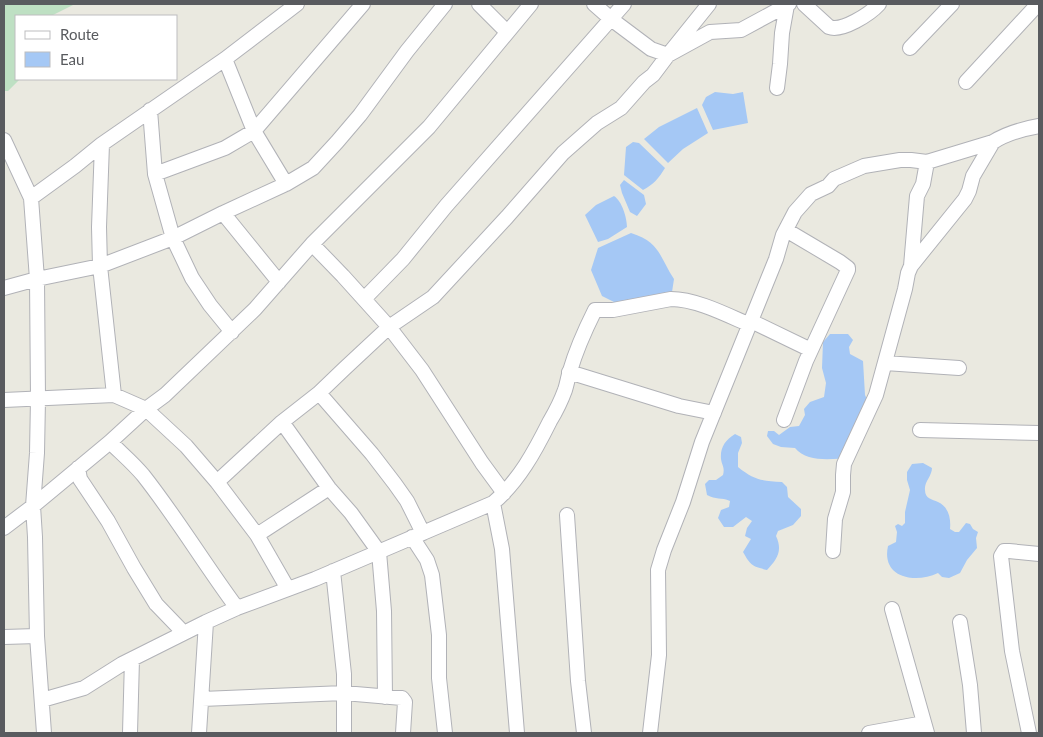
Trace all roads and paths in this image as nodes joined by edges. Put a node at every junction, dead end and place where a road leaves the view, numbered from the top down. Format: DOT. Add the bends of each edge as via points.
graph roads {
  1 [pos="297,4"];
  2 [pos="363,4"];
  3 [pos="445,4"];
  4 [pos="480,4"];
  5 [pos="531,4"];
  6 [pos="594,4"];
  7 [pos="624,4"];
  8 [pos="709,4"];
  9 [pos="788,4"];
  10 [pos="804,4"];
  11 [pos="879,4"];
  12 [pos="952,4"];
  13 [pos="1038,4"];
  14 [pos="611,19"];
  15 [pos="507,32"];
  16 [pos="910,48"];
  17 [pos="668,55"];
  18 [pos="225,59"];
  19 [pos="966,82"];
  20 [pos="777,88"];
  21 [pos="150,110"];
  22 [pos="1039,126"];
  23 [pos="254,131"];
  24 [pos="4,140"];
  25 [pos="993,142"];
  26 [pos="102,144"];
  27 [pos="927,162"];
  28 [pos="156,174"];
  29 [pos="286,184"];
  30 [pos="31,198"];
  31 [pos="223,213"];
  32 [pos="786,230"];
  33 [pos="173,238"];
  34 [pos="312,244"];
  35 [pos="100,266"];
  36 [pos="911,266"];
  37 [pos="37,278"];
  38 [pos="279,282"];
  39 [pos="4,288"];
  40 [pos="364,299"];
  41 [pos="751,323"];
  42 [pos="389,327"];
  43 [pos="232,332"];
  44 [pos="811,350"];
  45 [pos="885,363"];
  46 [pos="959,368"];
  47 [pos="570,372"];
  48 [pos="319,394"];
  49 [pos="114,395"];
  50 [pos="38,398"];
  51 [pos="4,400"];
  52 [pos="146,410"];
  53 [pos="714,413"];
  54 [pos="784,420"];
  55 [pos="282,422"];
  56 [pos="920,430"];
  57 [pos="1039,433"];
  58 [pos="110,442"];
  59 [pos="78,468"];
  60 [pos="217,482"];
  61 [pos="329,488"];
  62 [pos="504,493"];
  63 [pos="493,502"];
  64 [pos="33,506"];
  65 [pos="567,515"];
  66 [pos="4,528"];
  67 [pos="257,535"];
  68 [pos="417,536"];
  69 [pos="833,551"];
  70 [pos="379,552"];
  71 [pos="1039,554"];
  72 [pos="333,571"];
  73 [pos="288,588"];
  74 [pos="237,608"];
  75 [pos="892,609"];
  76 [pos="206,622"];
  77 [pos="960,622"];
  78 [pos="184,633"];
  79 [pos="38,636"];
  80 [pos="4,637"];
  81 [pos="132,659"];
  82 [pos="344,693"];
  83 [pos="385,697"];
  84 [pos="202,699"];
  85 [pos="42,700"];
  86 [pos="1032,724"];
  87 [pos="926,728"];
  88 [pos="44,733"];
  89 [pos="130,733"];
  90 [pos="199,733"];
  91 [pos="344,733"];
  92 [pos="403,733"];
  93 [pos="445,733"];
  94 [pos="517,733"];
  95 [pos="584,733"];
  96 [pos="650,733"];
  97 [pos="869,733"];
  98 [pos="974,733"];
  1 -- 18 [label="street"];
  2 -- 23 [label="street"];
  3 -- 29 [label="street" via="338,142 313,168"];
  4 -- 15 [label="street"];
  5 -- 15 [label="street"];
  6 -- 14 [label="street"];
  7 -- 14 [label="street"];
  8 -- 17 [label="street"];
  9 -- 17 [label="street" via="741,30 705,34"];
  9 -- 20 [label="street"];
  10 -- 11 [label="street" via="828,28 834,29 856,21"];
  12 -- 16 [label="street"];
  13 -- 19 [label="street"];
  14 -- 17 [label="street" via="651,49"];
  14 -- 40 [label="street" via="403,259"];
  15 -- 34 [label="street" via="429,127"];
  17 -- 42 [label="street" via="621,108 597,123 563,153 433,298"];
  18 -- 21 [label="street"];
  18 -- 23 [label="street"];
  21 -- 26 [label="street"];
  21 -- 28 [label="street"];
  22 -- 25 [label="street" via="1013,132"];
  23 -- 28 [label="street" via="225,148"];
  23 -- 29 [label="street"];
  24 -- 30 [label="street"];
  25 -- 27 [label="street"];
  25 -- 36 [label="street" via="973,176 965,199"];
  26 -- 30 [label="street"];
  26 -- 35 [label="street"];
  27 -- 32 [label="street" via="886,162 864,166 840,177 811,194 795,212"];
  27 -- 36 [label="street" via="917,196"];
  28 -- 33 [label="street"];
  29 -- 31 [label="street"];
  30 -- 37 [label="street"];
  31 -- 33 [label="street"];
  31 -- 38 [label="street"];
  32 -- 41 [label="street"];
  32 -- 44 [label="street" via="848,268"];
  33 -- 35 [label="street"];
  33 -- 43 [label="street" via="192,278"];
  34 -- 38 [label="street"];
  34 -- 40 [label="street"];
  35 -- 37 [label="street"];
  35 -- 49 [label="street"];
  36 -- 45 [label="street"];
  37 -- 39 [label="street"];
  37 -- 50 [label="street"];
  38 -- 43 [label="street"];
  40 -- 42 [label="street"];
  41 -- 44 [label="street"];
  41 -- 47 [label="street" via="680,299 596,310 585,328"];
  41 -- 53 [label="street"];
  42 -- 48 [label="street"];
  42 -- 62 [label="street" via="422,370"];
  43 -- 52 [label="street"];
  44 -- 54 [label="street"];
  45 -- 46 [label="street"];
  45 -- 69 [label="street" via="876,396 844,464 843,492 835,519"];
  47 -- 53 [label="street" via="679,406"];
  47 -- 62 [label="street" via="560,403 540,442"];
  48 -- 55 [label="street"];
  48 -- 68 [label="street" via="372,454 407,501"];
  49 -- 50 [label="street"];
  49 -- 52 [label="street"];
  50 -- 51 [label="street"];
  50 -- 64 [label="street"];
  52 -- 58 [label="street"];
  52 -- 60 [label="street" via="186,446"];
  53 -- 96 [label="street" via="658,570 659,655"];
  55 -- 60 [label="street"];
  55 -- 61 [label="street"];
  56 -- 57 [label="street"];
  58 -- 59 [label="street"];
  58 -- 74 [label="street" via="142,474"];
  59 -- 64 [label="street"];
  59 -- 78 [label="street" via="80,479 156,604"];
  60 -- 67 [label="street"];
  61 -- 67 [label="street"];
  61 -- 70 [label="street"];
  62 -- 63 [label="street"];
  63 -- 68 [label="street"];
  63 -- 94 [label="street" via="502,549"];
  64 -- 66 [label="street"];
  64 -- 79 [label="street"];
  65 -- 95 [label="street"];
  67 -- 73 [label="street"];
  68 -- 70 [label="street"];
  68 -- 93 [label="street" via="432,576"];
  70 -- 72 [label="street"];
  70 -- 83 [label="street" via="384,611"];
  71 -- 86 [label="street" via="1004,551 1001,556 1012,650"];
  72 -- 73 [label="street"];
  72 -- 82 [label="street"];
  73 -- 74 [label="street"];
  74 -- 76 [label="street"];
  75 -- 87 [label="street"];
  76 -- 78 [label="street"];
  76 -- 84 [label="street"];
  77 -- 98 [label="street"];
  78 -- 81 [label="street"];
  79 -- 80 [label="street"];
  79 -- 85 [label="street"];
  81 -- 85 [label="street" via="84,688"];
  81 -- 89 [label="street"];
  82 -- 83 [label="street"];
  82 -- 84 [label="street"];
  82 -- 91 [label="street"];
  83 -- 92 [label="street" via="404,700"];
  84 -- 90 [label="street"];
  85 -- 88 [label="street"];
  87 -- 97 [label="street"];
}
